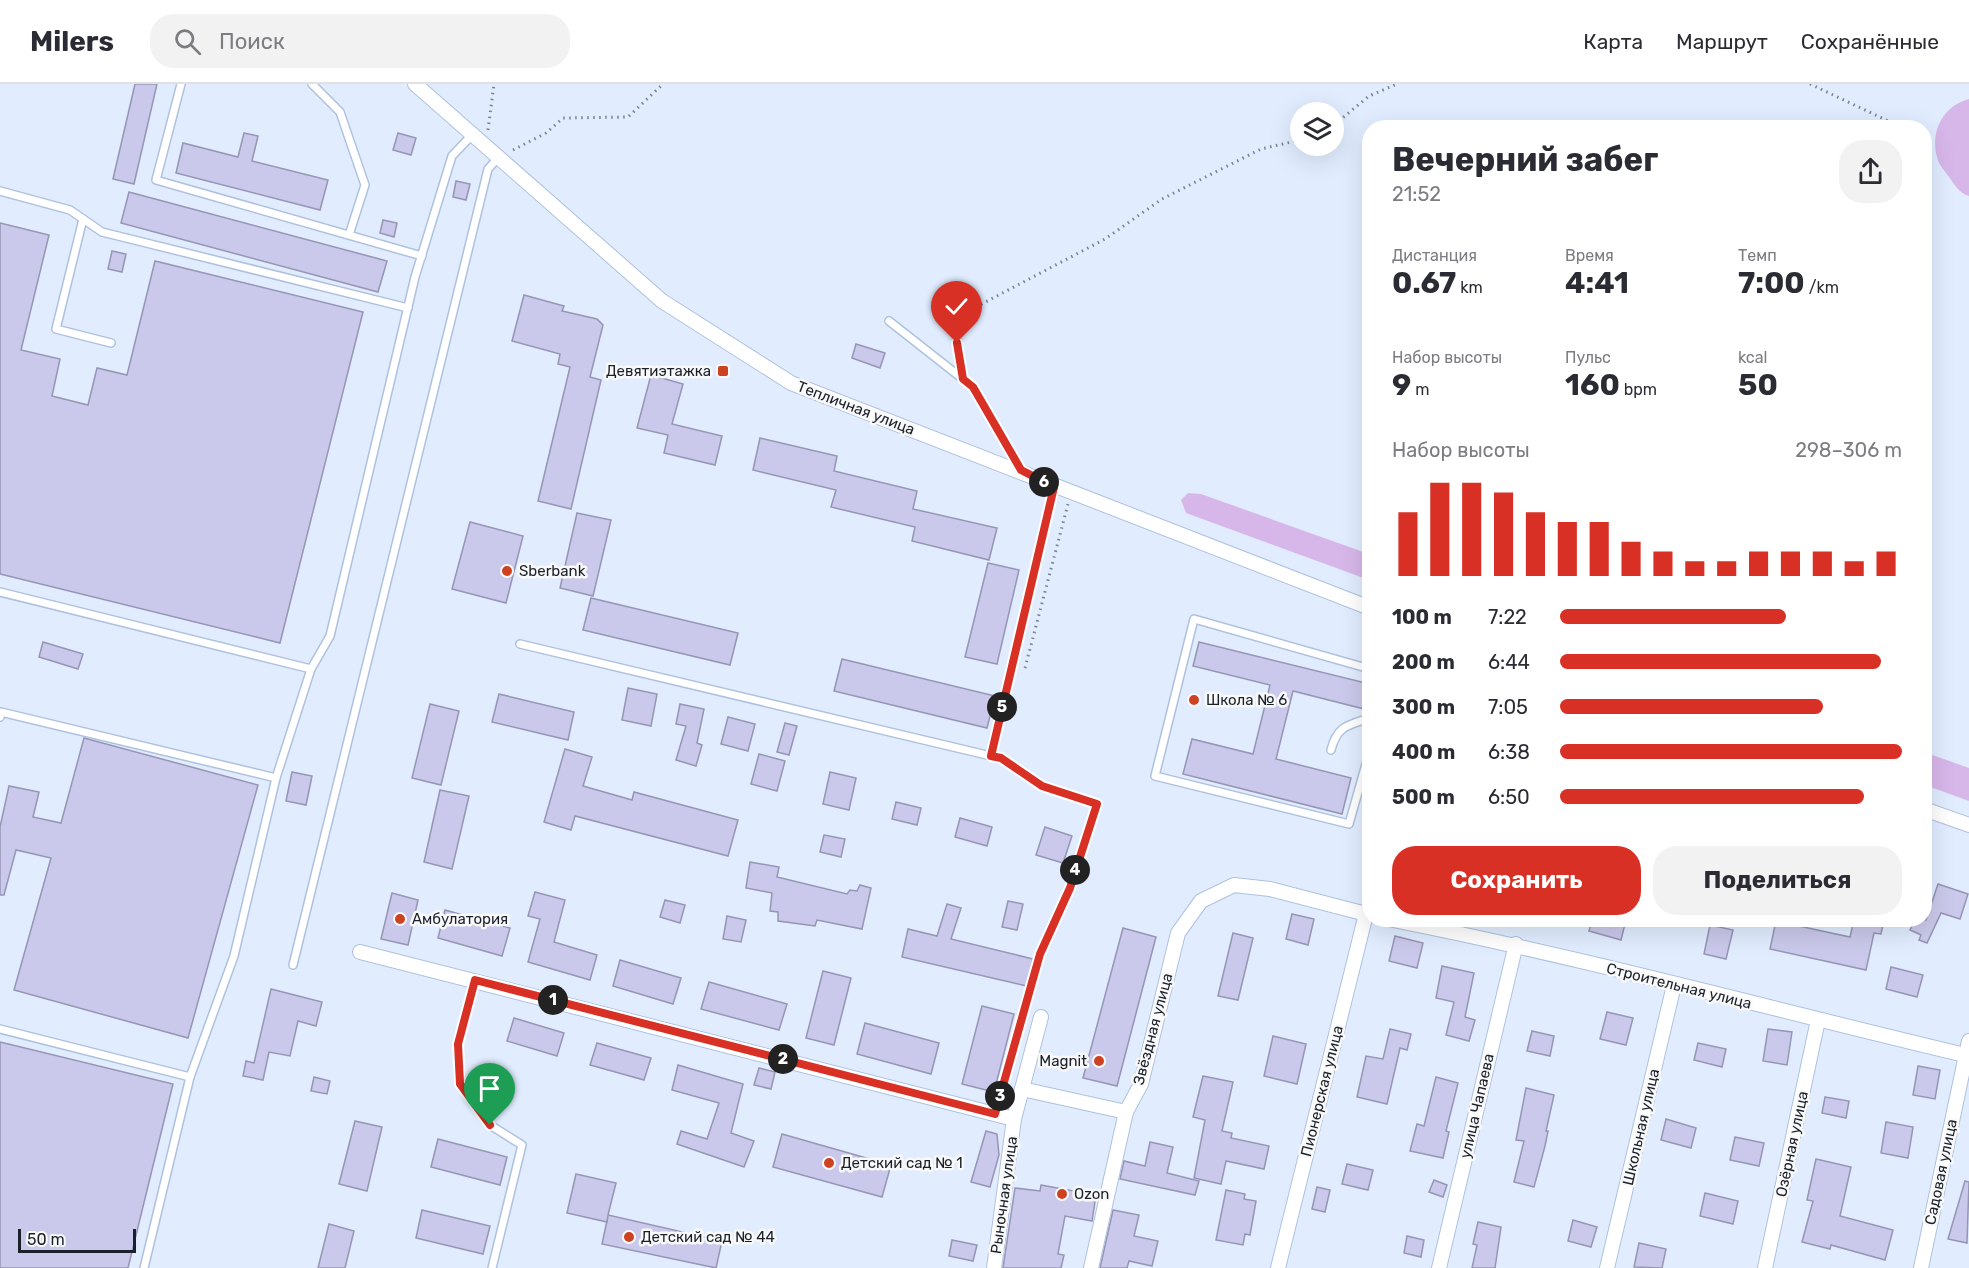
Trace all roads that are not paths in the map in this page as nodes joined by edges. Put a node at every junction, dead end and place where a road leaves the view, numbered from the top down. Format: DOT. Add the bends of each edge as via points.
graph roads {
  1 [pos="181,84"];
  2 [pos="312,84"];
  3 [pos="416,84"];
  4 [pos="472,135"];
  5 [pos="498,158"];
  6 [pos="0,191"];
  7 [pos="83,219"];
  8 [pos="349,235"];
  9 [pos="422,256"];
  10 [pos="408,308"];
  11 [pos="889,321"];
  12 [pos="111,343"];
  13 [pos="1021,470"];
  14 [pos="1054,487"];
  15 [pos="0,592"];
  16 [pos="1362,605"];
  17 [pos="520,644"];
  18 [pos="1362,667"];
  19 [pos="311,669"];
  20 [pos="0,713"];
  21 [pos="1362,721"];
  22 [pos="1331,750"];
  23 [pos="276,778"];
  24 [pos="1362,778"];
  25 [pos="1932,812"];
  26 [pos="1969,825"];
  27 [pos="1362,912"];
  28 [pos="1365,927"];
  29 [pos="1429,927"];
  30 [pos="1516,944"];
  31 [pos="360,952"];
  32 [pos="293,965"];
  33 [pos="475,980"];
  34 [pos="1674,986"];
  35 [pos="1041,1017"];
  36 [pos="1818,1020"];
  37 [pos="0,1029"];
  38 [pos="1969,1041"];
  39 [pos="1965,1055"];
  40 [pos="190,1077"];
  41 [pos="1022,1089"];
  42 [pos="1126,1112"];
  43 [pos="1014,1119"];
  44 [pos="144,1268"];
  45 [pos="492,1268"];
  46 [pos="994,1268"];
  47 [pos="1091,1268"];
  48 [pos="1278,1268"];
  49 [pos="1439,1268"];
  50 [pos="1607,1268"];
  51 [pos="1765,1268"];
  52 [pos="1921,1268"];
  1 -- 8 [label="lane" via="156,180"];
  2 -- 8 [label="lane" via="340,112 365,185"];
  3 -- 4 [label="street, Тепличная улица"];
  4 -- 5 [label="street, Тепличная улица"];
  4 -- 9 [label="lane" via="452,156"];
  5 -- 13 [label="street, Тепличная улица" via="662,302 791,383"];
  5 -- 32 [label="lane" via="488,169"];
  6 -- 7 [label="lane" via="70,210"];
  7 -- 10 [label="lane" via="102,232"];
  7 -- 12 [label="lane" via="56,329"];
  8 -- 9 [label="lane"];
  9 -- 10 [label="lane"];
  10 -- 19 [label="lane" via="330,636"];
  11 -- 13 [label="lane" via="973,387"];
  13 -- 14 [label="street, Тепличная улица"];
  14 -- 16 [label="street, Тепличная улица"];
  14 -- 17 [label="lane" via="991,756"];
  15 -- 19 [label="lane"];
  18 -- 24 [label="lane" via="1194,619 1155,776 1349,824"];
  19 -- 23 [label="lane"];
  20 -- 23 [label="lane"];
  21 -- 22 [label="lane" via="1335,735"];
  23 -- 40 [label="lane" via="234,956"];
  25 -- 26 [label="street"];
  27 -- 42 [label="street, Звёздная улица" via="1270,889 1234,885 1201,901 1179,933 1141,1084"];
  28 -- 48 [label="street, Пионерская улица"];
  29 -- 30 [label="street, Строительная улица"];
  30 -- 34 [label="street, Строительная улица"];
  30 -- 49 [label="street, улица Чапаева"];
  31 -- 33 [label="street"];
  33 -- 43 [label="street"];
  33 -- 45 [label="lane" via="458,1044 460,1084 490,1125 522,1144"];
  34 -- 36 [label="street, Строительная улица"];
  34 -- 50 [label="street, Школьная улица"];
  35 -- 41 [label="street, Рыночная улица"];
  36 -- 39 [label="street, Строительная улица"];
  36 -- 51 [label="street, Озёрная улица"];
  37 -- 40 [label="lane"];
  38 -- 39 [label="street, Садовая улица"];
  39 -- 52 [label="street, Садовая улица"];
  40 -- 44 [label="lane"];
  41 -- 42 [label="street"];
  41 -- 43 [label="street, Рыночная улица"];
  42 -- 47 [label="street, Звёздная улица"];
  43 -- 46 [label="street, Рыночная улица"];
}
